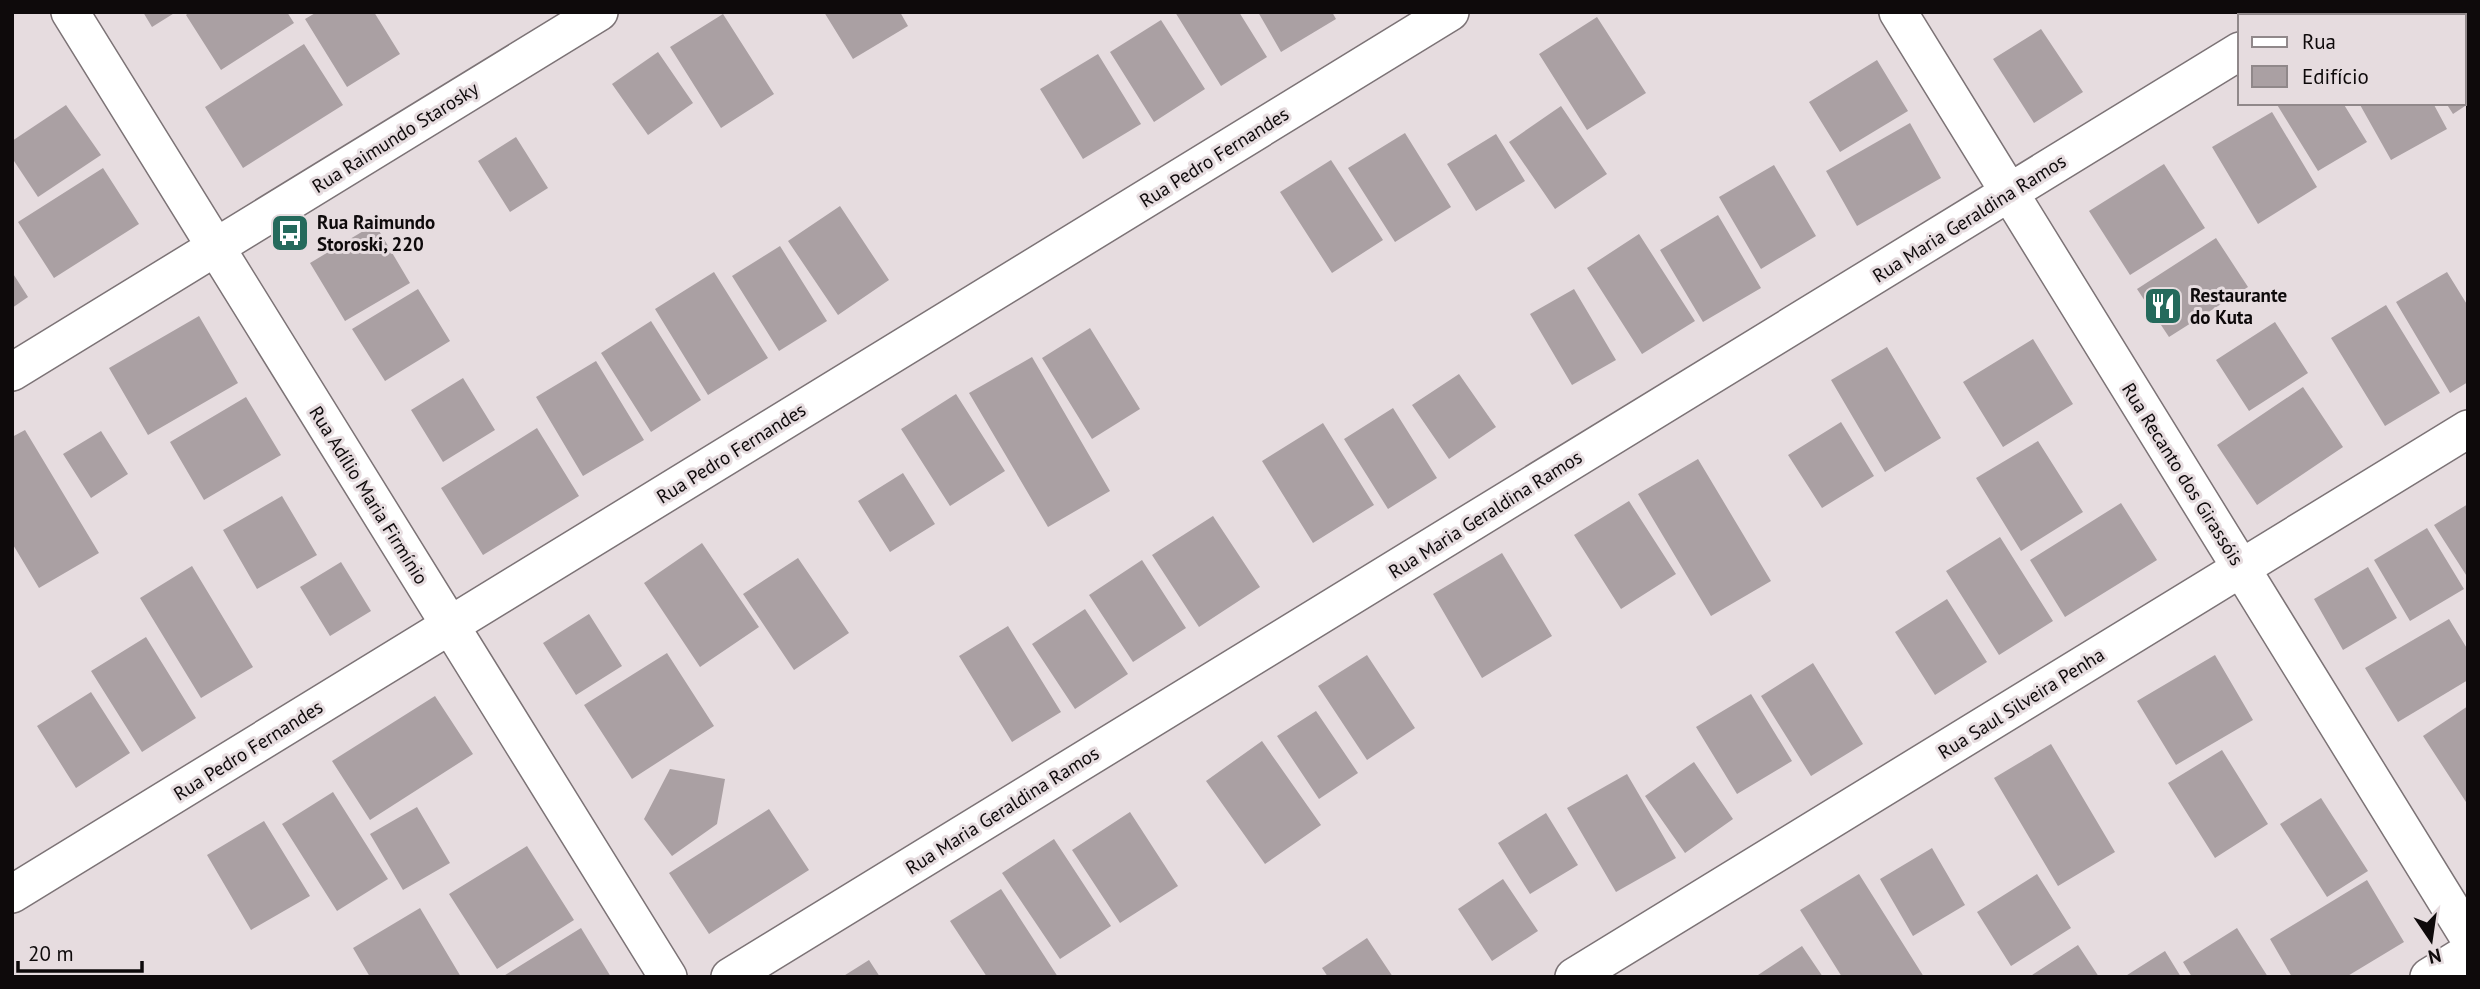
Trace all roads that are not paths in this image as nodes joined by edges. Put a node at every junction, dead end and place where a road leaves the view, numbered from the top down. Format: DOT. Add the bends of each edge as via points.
graph roads {
  1 [pos="70,12"];
  2 [pos="598,12"];
  3 [pos="1450,12"];
  4 [pos="1898,12"];
  5 [pos="2238,52"];
  6 [pos="2010,192"];
  7 [pos="216,247"];
  8 [pos="12,372"];
  9 [pos="2468,429"];
  10 [pos="2241,568"];
  11 [pos="450,625"];
  12 [pos="12,894"];
  13 [pos="2468,936"];
  14 [pos="2468,953"];
  15 [pos="668,977"];
  16 [pos="730,977"];
  17 [pos="1574,977"];
  18 [pos="2429,977"];
  1 -- 7 [label="street, Rua Adílio Maria Firmínio"];
  2 -- 7 [label="street, Rua Raimundo Starosky"];
  3 -- 11 [label="street, Rua Pedro Fernandes"];
  4 -- 6 [label="street, Rua Recanto dos Girassóis"];
  5 -- 6 [label="street, Rua Maria Geraldina Ramos"];
  6 -- 10 [label="street, Rua Recanto dos Girassóis"];
  6 -- 16 [label="street, Rua Maria Geraldina Ramos"];
  7 -- 8 [label="street, Rua Raimundo Starosky"];
  7 -- 11 [label="street, Rua Adílio Maria Firmínio"];
  9 -- 10 [label="street, Rua Saul Silveira Penha"];
  10 -- 13 [label="street, Rua Recanto dos Girassóis"];
  10 -- 17 [label="street, Rua Saul Silveira Penha"];
  11 -- 12 [label="street, Rua Pedro Fernandes"];
  11 -- 15 [label="street, Rua Adílio Maria Firmínio"];
  14 -- 18 [label="street"];
}
